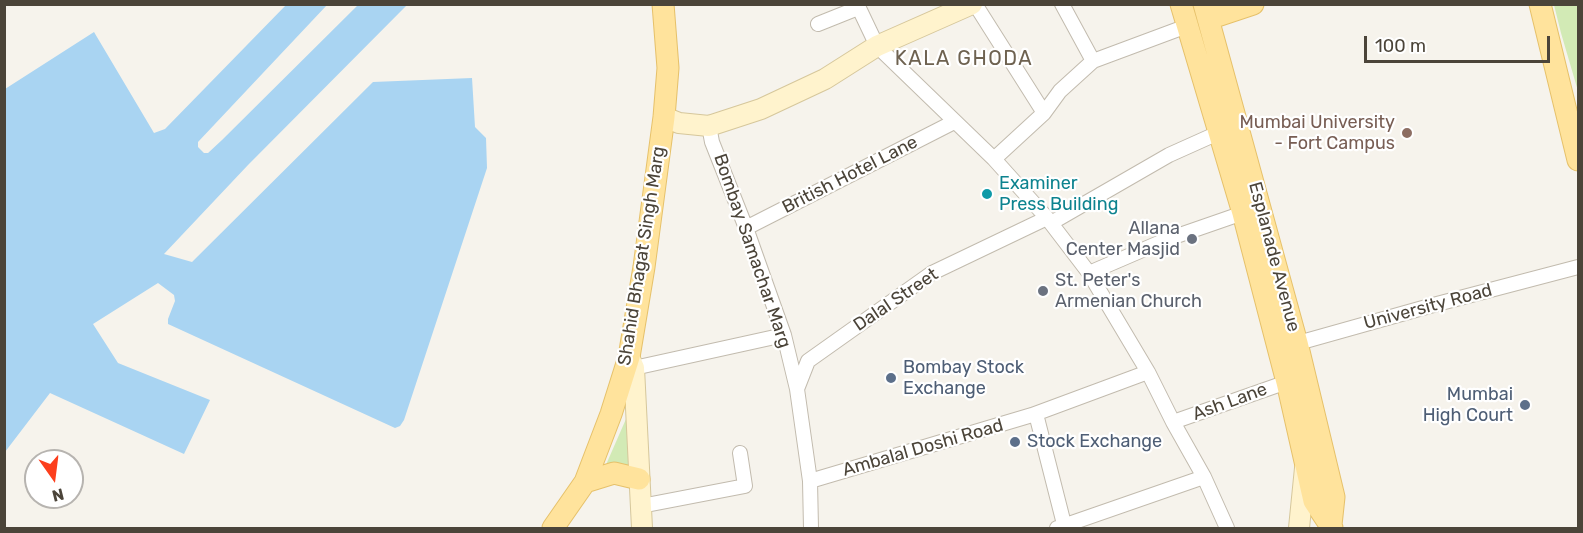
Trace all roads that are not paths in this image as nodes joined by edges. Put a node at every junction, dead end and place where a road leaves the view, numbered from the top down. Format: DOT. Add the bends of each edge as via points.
graph roads {
  1 [pos="663,4"];
  2 [pos="974,4"];
  3 [pos="1062,4"];
  4 [pos="1182,4"];
  5 [pos="1253,4"];
  6 [pos="1540,4"];
  7 [pos="857,6"];
  8 [pos="1206,11"];
  9 [pos="818,24"];
  10 [pos="1189,34"];
  11 [pos="877,46"];
  12 [pos="1093,61"];
  13 [pos="1044,113"];
  14 [pos="664,117"];
  15 [pos="954,122"];
  16 [pos="709,126"];
  17 [pos="1218,133"];
  18 [pos="994,159"];
  19 [pos="1578,160"];
  20 [pos="1243,213"];
  21 [pos="1049,220"];
  22 [pos="746,228"];
  23 [pos="1578,267"];
  24 [pos="1089,273"];
  25 [pos="784,335"];
  26 [pos="1288,346"];
  27 [pos="632,362"];
  28 [pos="1148,372"];
  29 [pos="1287,382"];
  30 [pos="796,389"];
  31 [pos="1304,412"];
  32 [pos="1036,414"];
  33 [pos="1173,422"];
  34 [pos="740,453"];
  35 [pos="1305,463"];
  36 [pos="1204,477"];
  37 [pos="639,479"];
  38 [pos="810,481"];
  39 [pos="585,482"];
  40 [pos="641,506"];
  41 [pos="1331,527"];
  42 [pos="553,528"];
  43 [pos="642,528"];
  44 [pos="811,528"];
  45 [pos="1062,528"];
  46 [pos="1227,528"];
  47 [pos="1299,528"];
  1 -- 14 [label="main road, Shahid Bhagat Singh Marg" via="668,68"];
  2 -- 11 [label="street"];
  2 -- 13 [label="street"];
  3 -- 12 [label="street"];
  4 -- 10 [label="main road"];
  5 -- 8 [label="main road"];
  6 -- 19 [label="main road"];
  7 -- 9 [label="street"];
  7 -- 11 [label="street"];
  8 -- 10 [label="main road"];
  8 -- 26 [label="main road, Esplanade Avenue"];
  10 -- 12 [label="street"];
  10 -- 17 [label="main road"];
  11 -- 15 [label="street"];
  11 -- 16 [label="street" via="798,93"];
  12 -- 13 [label="street" via="1060,90"];
  13 -- 18 [label="street"];
  14 -- 16 [label="street"];
  14 -- 27 [label="main road, Shahid Bhagat Singh Marg"];
  15 -- 18 [label="street"];
  15 -- 22 [label="street, British Hotel Lane"];
  16 -- 22 [label="street, Bombay Samachar Marg"];
  17 -- 20 [label="main road"];
  17 -- 21 [label="street, Dalal Street"];
  18 -- 21 [label="street"];
  20 -- 24 [label="street" via="1168,239"];
  20 -- 26 [label="main road"];
  21 -- 24 [label="street"];
  21 -- 30 [label="street, Dalal Street" via="932,273 808,361"];
  22 -- 25 [label="street, Bombay Samachar Marg"];
  23 -- 26 [label="street, University Road"];
  24 -- 28 [label="street"];
  25 -- 27 [label="street"];
  25 -- 30 [label="street, Bombay Samachar Marg"];
  26 -- 29 [label="main road"];
  26 -- 31 [label="main road, Esplanade Avenue"];
  27 -- 37 [label="street"];
  27 -- 39 [label="main road, Shahid Bhagat Singh Marg"];
  28 -- 32 [label="street, Ambalal Doshi Road"];
  28 -- 33 [label="street"];
  29 -- 31 [label="main road"];
  29 -- 33 [label="street, Ash Lane"];
  30 -- 38 [label="street, Bombay Samachar Marg"];
  31 -- 35 [label="main road"];
  31 -- 41 [label="main road, Esplanade Avenue" via="1334,497"];
  32 -- 38 [label="street, Ambalal Doshi Road"];
  32 -- 45 [label="street"];
  33 -- 36 [label="street"];
  34 -- 40 [label="street" via="745,486"];
  35 -- 41 [label="main road" via="1314,501"];
  35 -- 47 [label="street"];
  36 -- 45 [label="street"];
  36 -- 46 [label="street"];
  37 -- 39 [label="main road" via="614,473"];
  37 -- 40 [label="street"];
  38 -- 44 [label="street, Bombay Samachar Marg"];
  39 -- 42 [label="main road, Shahid Bhagat Singh Marg"];
  40 -- 43 [label="street"];
}
